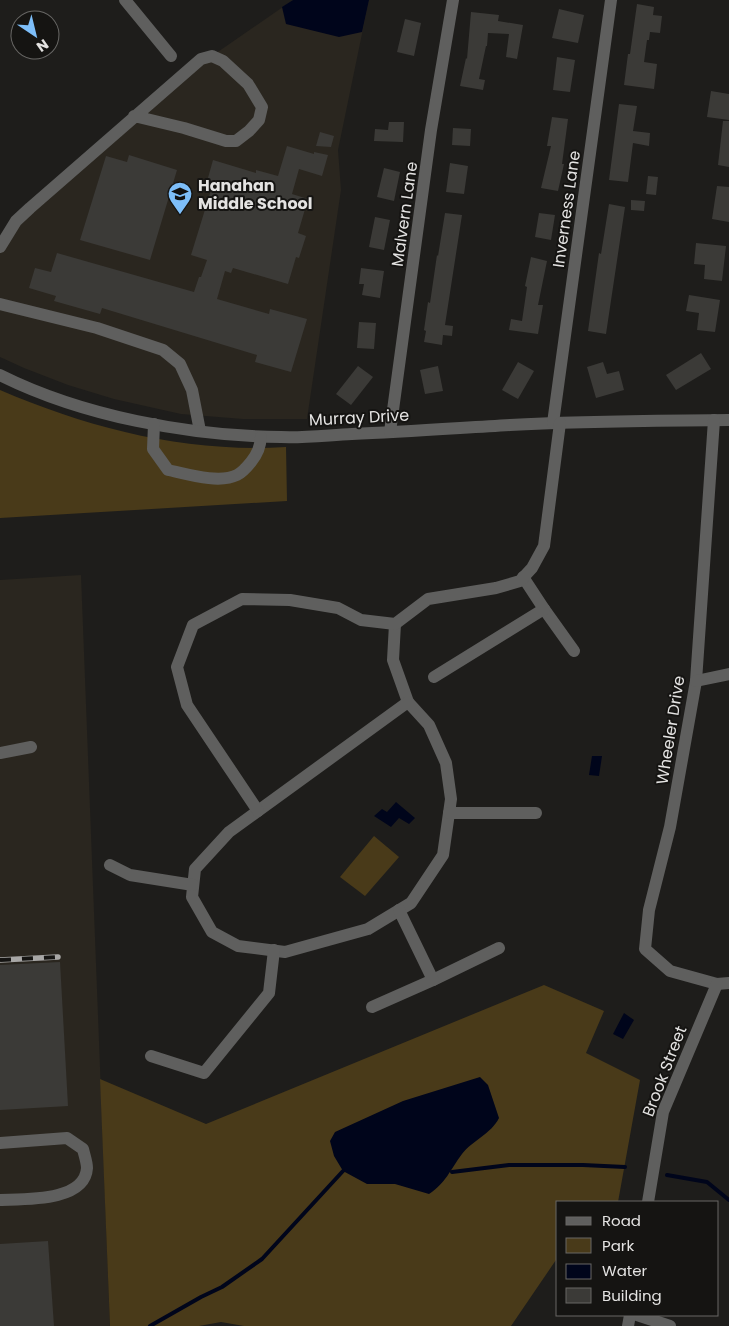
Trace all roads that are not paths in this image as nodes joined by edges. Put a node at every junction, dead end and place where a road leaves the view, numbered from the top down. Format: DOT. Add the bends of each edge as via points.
graph roads {
  1 [pos="125,0"];
  2 [pos="453,0"];
  3 [pos="611,0"];
  4 [pos="171,56"];
  5 [pos="134,116"];
  6 [pos="0,246"];
  7 [pos="0,304"];
  8 [pos="0,375"];
  9 [pos="714,420"];
  10 [pos="729,420"];
  11 [pos="557,423"];
  12 [pos="154,424"];
  13 [pos="200,431"];
  14 [pos="390,432"];
  15 [pos="261,437"];
  16 [pos="523,577"];
  17 [pos="544,610"];
  18 [pos="395,624"];
  19 [pos="574,651"];
  20 [pos="729,674"];
  21 [pos="434,677"];
  22 [pos="696,681"];
  23 [pos="408,702"];
  24 [pos="31,747"];
  25 [pos="0,752"];
  26 [pos="258,811"];
  27 [pos="449,813"];
  28 [pos="536,813"];
  29 [pos="110,865"];
  30 [pos="193,885"];
  31 [pos="399,910"];
  32 [pos="499,948"];
  33 [pos="274,950"];
  34 [pos="434,980"];
  35 [pos="723,983"];
  36 [pos="372,1007"];
  37 [pos="151,1056"];
  38 [pos="0,1143"];
  39 [pos="0,1200"];
  40 [pos="648,1201"];
  41 [pos="640,1316"];
  42 [pos="670,1326"];
  1 -- 4 [label="street"];
  2 -- 14 [label="street, Malvern Lane" via="431,130"];
  3 -- 11 [label="street, Inverness Lane"];
  5 -- 5 [label="street" via="236,141 259,120 262,106 248,84 223,61 212,56 200,59"];
  5 -- 6 [label="street" via="16,221"];
  7 -- 13 [label="street" via="97,328 163,350 180,364 192,390"];
  8 -- 12 [label="street, Murray Drive" via="25,388 122,419"];
  9 -- 10 [label="street, Murray Drive"];
  9 -- 11 [label="street, Murray Drive"];
  9 -- 22 [label="street, Wheeler Drive"];
  11 -- 14 [label="street, Murray Drive"];
  11 -- 16 [label="street, Inverness Lane" via="544,546"];
  12 -- 13 [label="street, Murray Drive"];
  12 -- 15 [label="street" via="153,449 168,470 200,477 237,475 255,457"];
  13 -- 15 [label="street, Murray Drive"];
  14 -- 15 [label="street, Murray Drive"];
  16 -- 17 [label="street"];
  16 -- 18 [label="street" via="520,581 496,588 428,599"];
  17 -- 19 [label="street"];
  17 -- 21 [label="street"];
  18 -- 23 [label="street" via="393,660"];
  18 -- 26 [label="street" via="360,620 338,608 290,600 242,599 193,625 177,667 187,705"];
  20 -- 22 [label="street"];
  22 -- 35 [label="street, Wheeler Drive" via="670,827 649,910 645,949 670,971"];
  23 -- 26 [label="street"];
  23 -- 27 [label="street" via="429,725 446,763 451,799"];
  24 -- 25 [label="street"];
  26 -- 30 [label="street" via="229,832 195,869"];
  27 -- 28 [label="street"];
  27 -- 31 [label="street" via="444,855 412,903"];
  29 -- 30 [label="street" via="130,875"];
  30 -- 33 [label="street" via="192,897 212,932 238,946"];
  31 -- 33 [label="street" via="368,929 285,952"];
  31 -- 34 [label="street"];
  32 -- 34 [label="street"];
  33 -- 37 [label="street" via="269,993 204,1073"];
  34 -- 36 [label="street"];
  35 -- 40 [label="street, Brook Street" via="662,1112"];
  38 -- 39 [label="street" via="67,1138 83,1149 87,1167 83,1181 68,1193"];
  41 -- 42 [label="street"];
}
